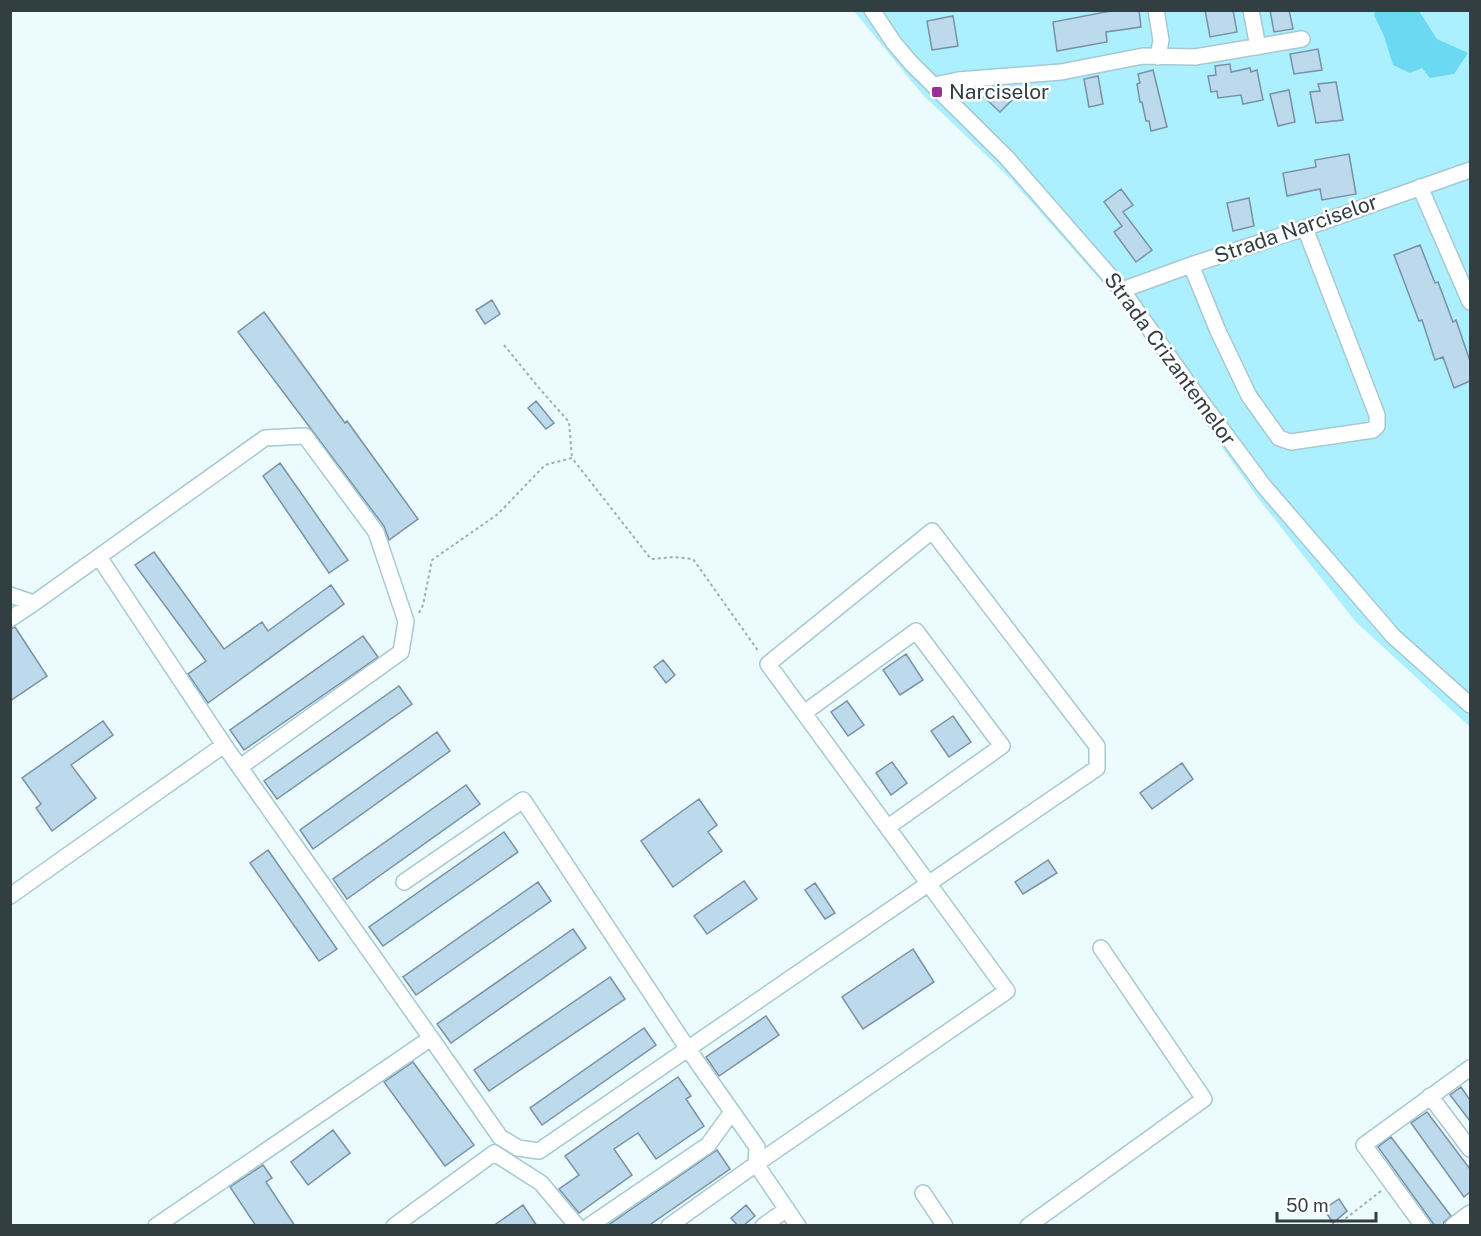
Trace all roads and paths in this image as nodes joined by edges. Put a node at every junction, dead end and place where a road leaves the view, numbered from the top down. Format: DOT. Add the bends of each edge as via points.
graph roads {
  1 [pos="872,10"];
  2 [pos="1156,10"];
  3 [pos="1251,10"];
  4 [pos="1302,39"];
  5 [pos="1258,46"];
  6 [pos="1158,57"];
  7 [pos="935,85"];
  8 [pos="1470,170"];
  9 [pos="1420,187"];
  10 [pos="1305,228"];
  11 [pos="1191,265"];
  12 [pos="1122,290"];
  13 [pos="1470,302"];
  14 [pos="504,345"];
  15 [pos="572,458"];
  16 [pos="99,557"];
  17 [pos="10,595"];
  18 [pos="34,603"];
  19 [pos="418,615"];
  20 [pos="10,620"];
  21 [pos="768,664"];
  22 [pos="1470,705"];
  23 [pos="804,713"];
  24 [pos="224,745"];
  25 [pos="240,767"];
  26 [pos="888,827"];
  27 [pos="404,882"];
  28 [pos="930,883"];
  29 [pos="10,896"];
  30 [pos="1101,948"];
  31 [pos="431,1038"];
  32 [pos="688,1049"];
  33 [pos="1470,1068"];
  34 [pos="1430,1096"];
  35 [pos="732,1112"];
  36 [pos="1470,1149"];
  37 [pos="756,1164"];
  38 [pos="1391,1183"];
  39 [pos="922,1193"];
  40 [pos="786,1209"];
  41 [pos="1470,1213"];
  42 [pos="156,1226"];
  43 [pos="394,1226"];
  44 [pos="577,1226"];
  45 [pos="589,1226"];
  46 [pos="669,1226"];
  47 [pos="763,1226"];
  48 [pos="798,1226"];
  49 [pos="945,1226"];
  50 [pos="1028,1226"];
  51 [pos="1336,1226"];
  52 [pos="1423,1226"];
  53 [pos="1453,1226"];
  1 -- 7 [label="street, Strada Crizantemelor" via="899,50"];
  2 -- 6 [label="street" via="1161,40"];
  3 -- 5 [label="street"];
  4 -- 5 [label="street"];
  5 -- 6 [label="street" via="1195,57"];
  6 -- 7 [label="street"];
  7 -- 12 [label="street, Strada Crizantemelor" via="1007,158"];
  8 -- 9 [label="street, Strada Narciselor"];
  9 -- 10 [label="street, Strada Narciselor"];
  9 -- 13 [label="street"];
  10 -- 11 [label="street, Strada Narciselor"];
  10 -- 11 [label="street" via="1377,415 1373,430 1291,442 1279,438 1249,396"];
  11 -- 12 [label="street, Strada Narciselor"];
  12 -- 22 [label="street, Strada Crizantemelor" via="1263,485 1393,636"];
  14 -- 15 [label="path" via="569,422"];
  15 -- 19 [label="path" via="545,465 498,514 432,560"];
  15 -- 21 [label="path" via="651,560 693,559"];
  16 -- 18 [label="street"];
  16 -- 24 [label="street"];
  16 -- 25 [label="street" via="265,438 305,436 376,532 406,621 401,652"];
  17 -- 18 [label="street"];
  18 -- 20 [label="street"];
  21 -- 23 [label="street"];
  21 -- 28 [label="street" via="932,531 1097,746 1097,768"];
  23 -- 26 [label="street"];
  23 -- 26 [label="street" via="916,631 1002,746"];
  24 -- 25 [label="street"];
  24 -- 29 [label="street"];
  25 -- 31 [label="street"];
  26 -- 28 [label="street"];
  27 -- 32 [label="street" via="523,800"];
  28 -- 32 [label="street"];
  28 -- 37 [label="street" via="1007,991"];
  30 -- 50 [label="street" via="1204,1099"];
  31 -- 32 [label="street" via="500,1137 518,1148 539,1151"];
  31 -- 42 [label="street"];
  32 -- 35 [label="street"];
  33 -- 34 [label="street"];
  34 -- 36 [label="street"];
  34 -- 38 [label="street" via="1364,1144"];
  35 -- 37 [label="street" via="757,1147"];
  35 -- 45 [label="street" via="708,1144"];
  37 -- 40 [label="street"];
  37 -- 46 [label="street"];
  38 -- 51 [label="path"];
  38 -- 52 [label="street"];
  39 -- 49 [label="street"];
  40 -- 47 [label="street"];
  40 -- 48 [label="street"];
  41 -- 53 [label="street"];
  43 -- 44 [label="street" via="494,1153 541,1183"];
}
